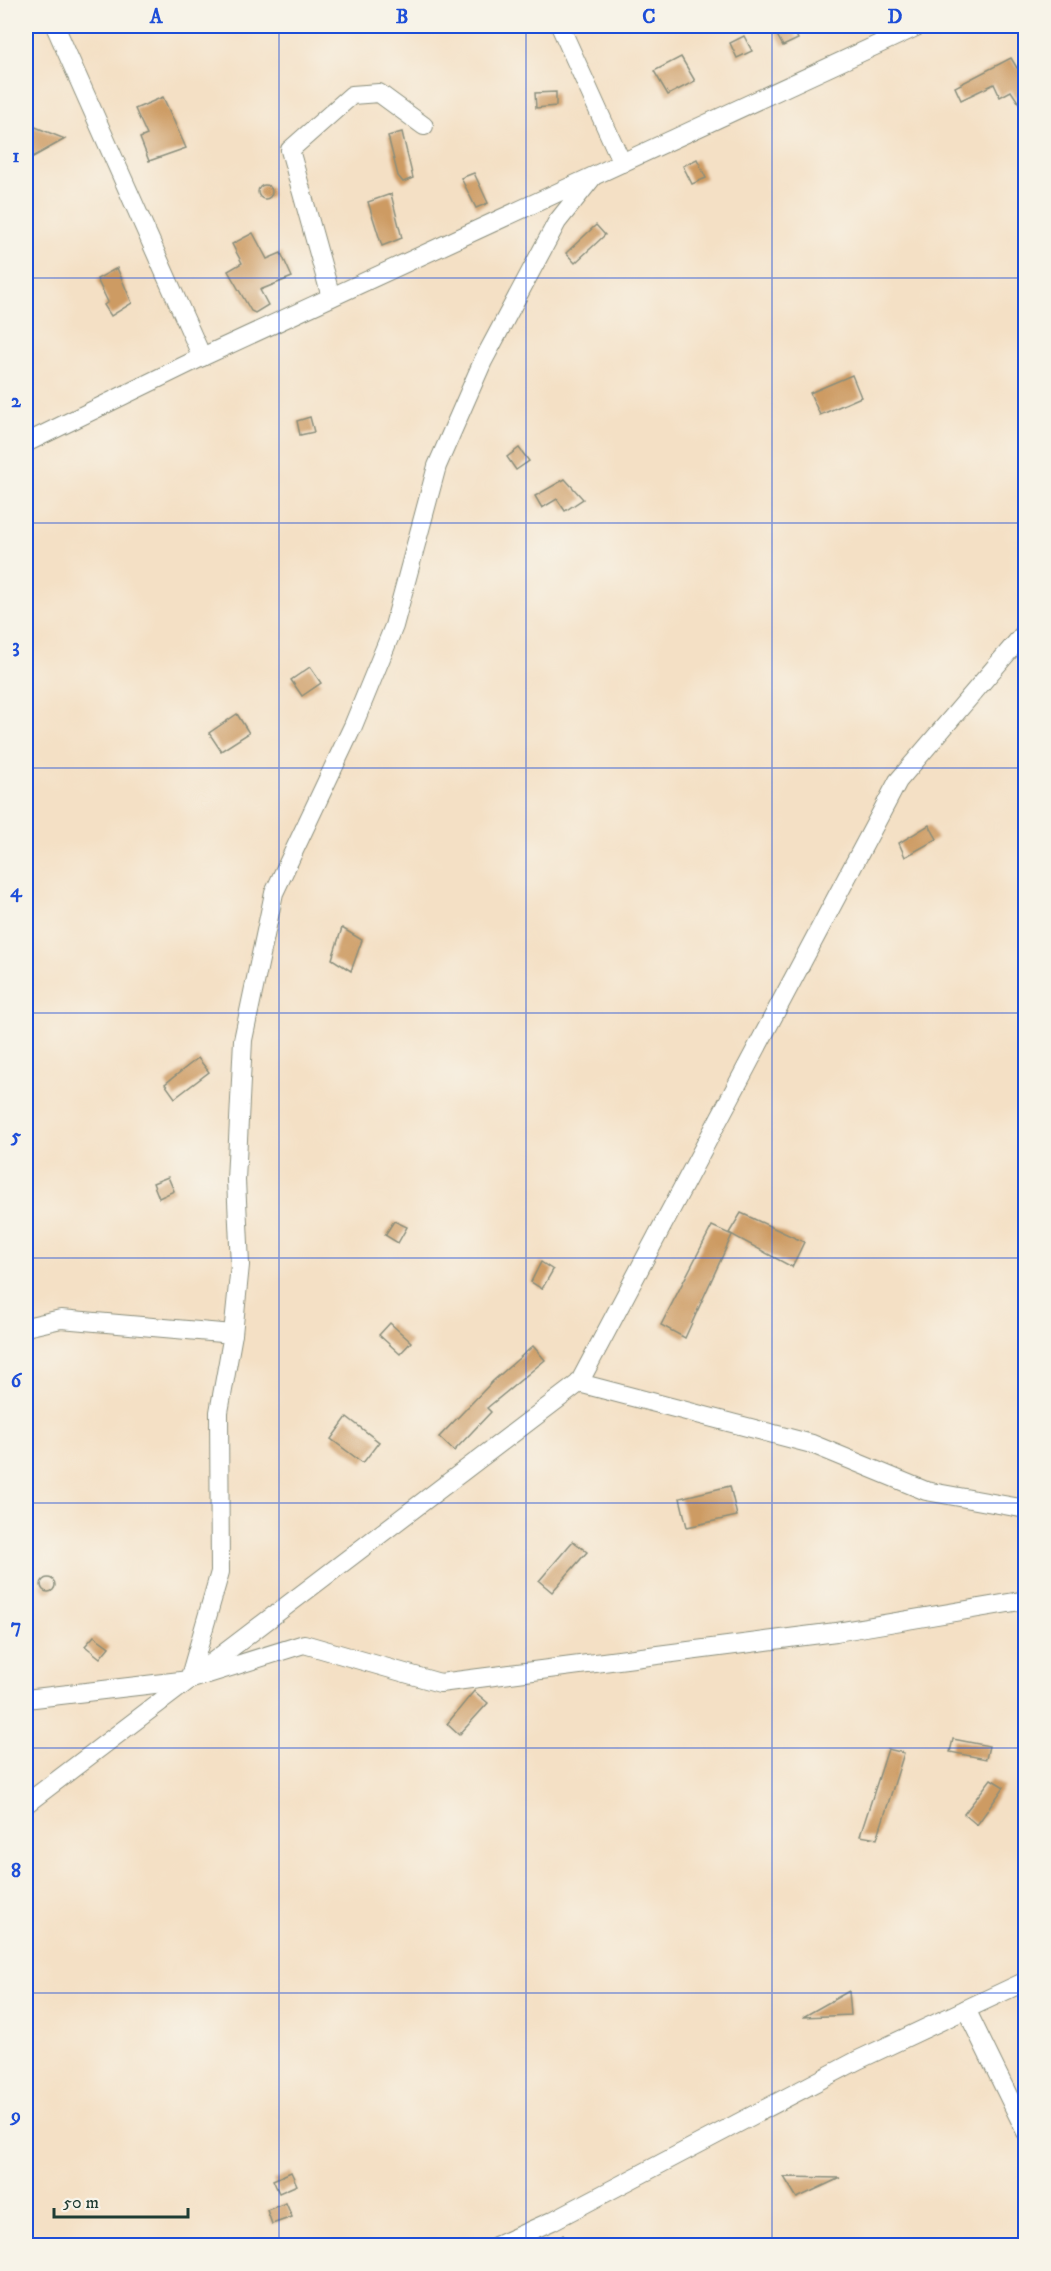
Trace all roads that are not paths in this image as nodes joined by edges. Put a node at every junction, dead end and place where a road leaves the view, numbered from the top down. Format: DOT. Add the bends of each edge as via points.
graph roads {
  1 [pos="55,26"];
  2 [pos="560,26"];
  3 [pos="918,26"];
  4 [pos="424,126"];
  5 [pos="622,164"];
  6 [pos="592,178"];
  7 [pos="331,297"];
  8 [pos="202,357"];
  9 [pos="26,443"];
  10 [pos="1026,631"];
  11 [pos="26,1327"];
  12 [pos="233,1334"];
  13 [pos="579,1383"];
  14 [pos="1026,1509"];
  15 [pos="1026,1600"];
  16 [pos="189,1680"];
  17 [pos="26,1699"];
  18 [pos="26,1804"];
  19 [pos="1026,1981"];
  20 [pos="966,2009"];
  21 [pos="1026,2132"];
  22 [pos="496,2246"];
  1 -- 8 [label="street"];
  2 -- 5 [label="street"];
  3 -- 5 [label="street"];
  4 -- 7 [label="street" via="379,93 352,95 290,150"];
  5 -- 6 [label="street"];
  6 -- 7 [label="street"];
  6 -- 12 [label="street" via="557,222 483,361 437,466 389,637 353,726 274,893 243,1040 236,1180 240,1266"];
  7 -- 8 [label="street"];
  8 -- 9 [label="street"];
  10 -- 13 [label="street" via="898,781"];
  11 -- 12 [label="street" via="62,1319"];
  12 -- 16 [label="street" via="219,1412 220,1572"];
  13 -- 14 [label="street" via="812,1444 926,1491"];
  13 -- 16 [label="street"];
  15 -- 16 [label="street" via="836,1632 440,1683 304,1644"];
  16 -- 17 [label="street"];
  16 -- 18 [label="street"];
  19 -- 20 [label="street"];
  20 -- 21 [label="street"];
  20 -- 22 [label="street" via="858,2060 552,2221"];
}
